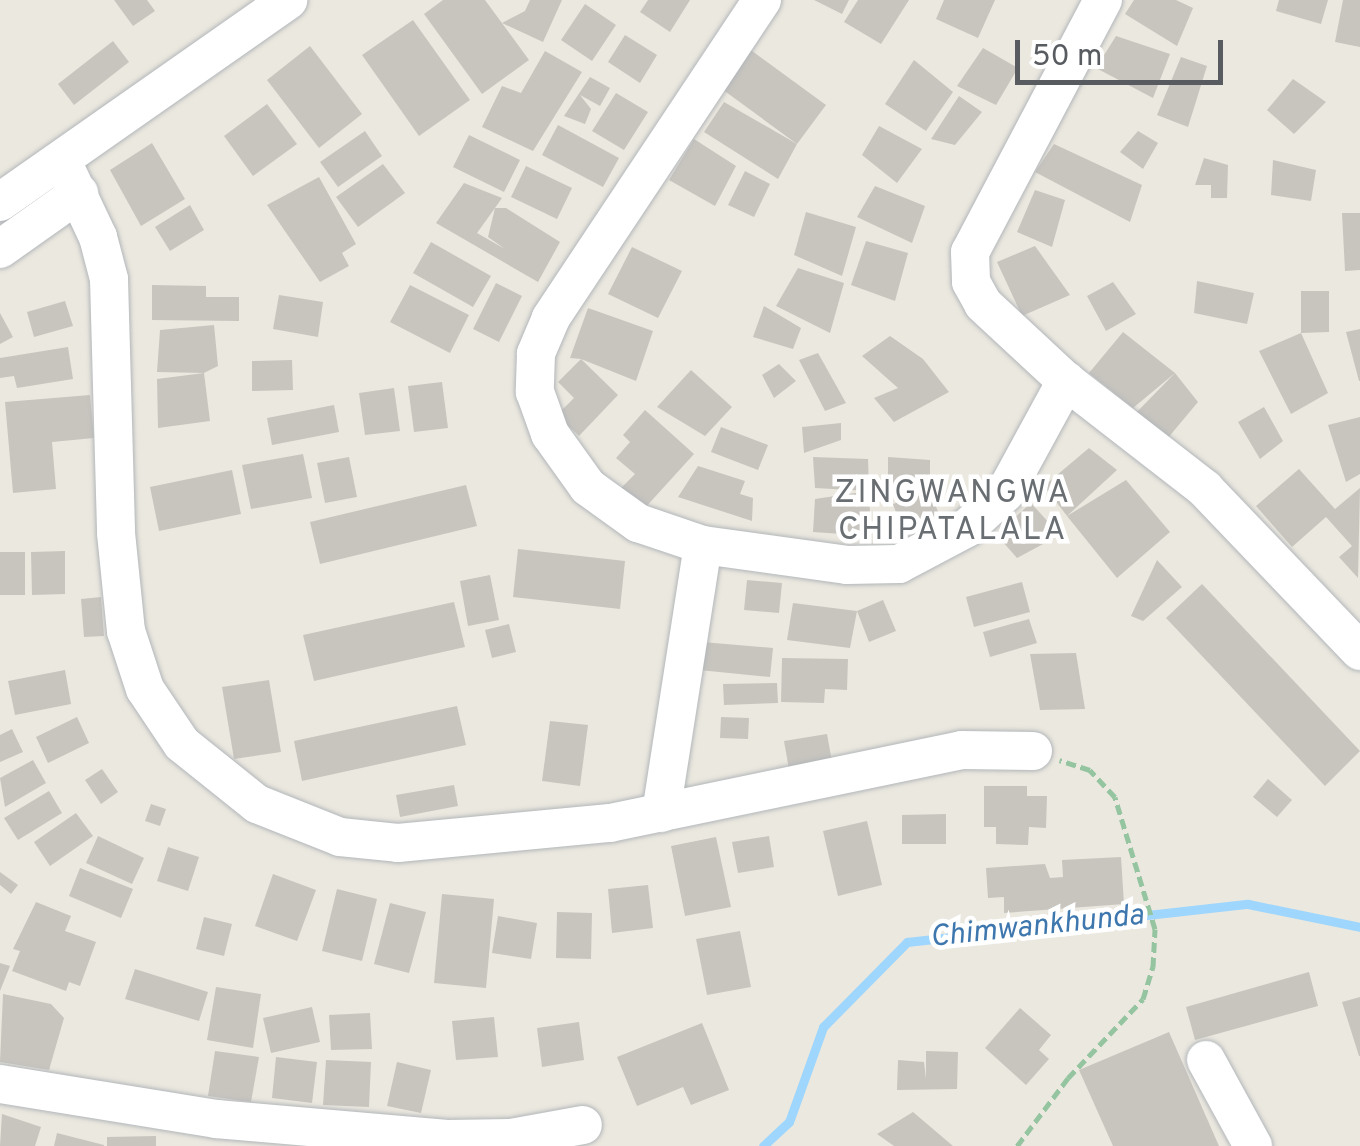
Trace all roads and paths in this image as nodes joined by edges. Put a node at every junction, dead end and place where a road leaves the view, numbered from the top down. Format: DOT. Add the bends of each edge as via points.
graph roads {
  1 [pos="288,0"];
  2 [pos="762,0"];
  3 [pos="1103,0"];
  4 [pos="71,178"];
  5 [pos="0,202"];
  6 [pos="0,249"];
  7 [pos="1066,380"];
  8 [pos="703,545"];
  9 [pos="1360,651"];
  10 [pos="1033,751"];
  11 [pos="661,812"];
  12 [pos="1206,1060"];
  13 [pos="0,1084"];
  14 [pos="583,1125"];
  15 [pos="1017,1146"];
  16 [pos="1253,1146"];
  1 -- 4 [label="street"];
  2 -- 8 [label="street" via="551,318 534,372 550,434 588,486 638,523"];
  3 -- 7 [label="street" via="968,266 983,304"];
  4 -- 5 [label="street"];
  4 -- 6 [label="street"];
  4 -- 11 [label="street" via="108,279 116,533 126,630 146,689 182,744 257,804 340,837 398,843 500,836"];
  7 -- 8 [label="street" via="1005,493 932,551 899,564 847,566"];
  7 -- 9 [label="street" via="1205,489"];
  8 -- 11 [label="street"];
  10 -- 11 [label="street" via="962,750"];
  10 -- 15 [label="path" via="1090,770 1115,798 1154,922 1153,967 1142,999 1068,1078"];
  12 -- 16 [label="street"];
  13 -- 14 [label="street" via="216,1119 447,1139 511,1138"];
}
